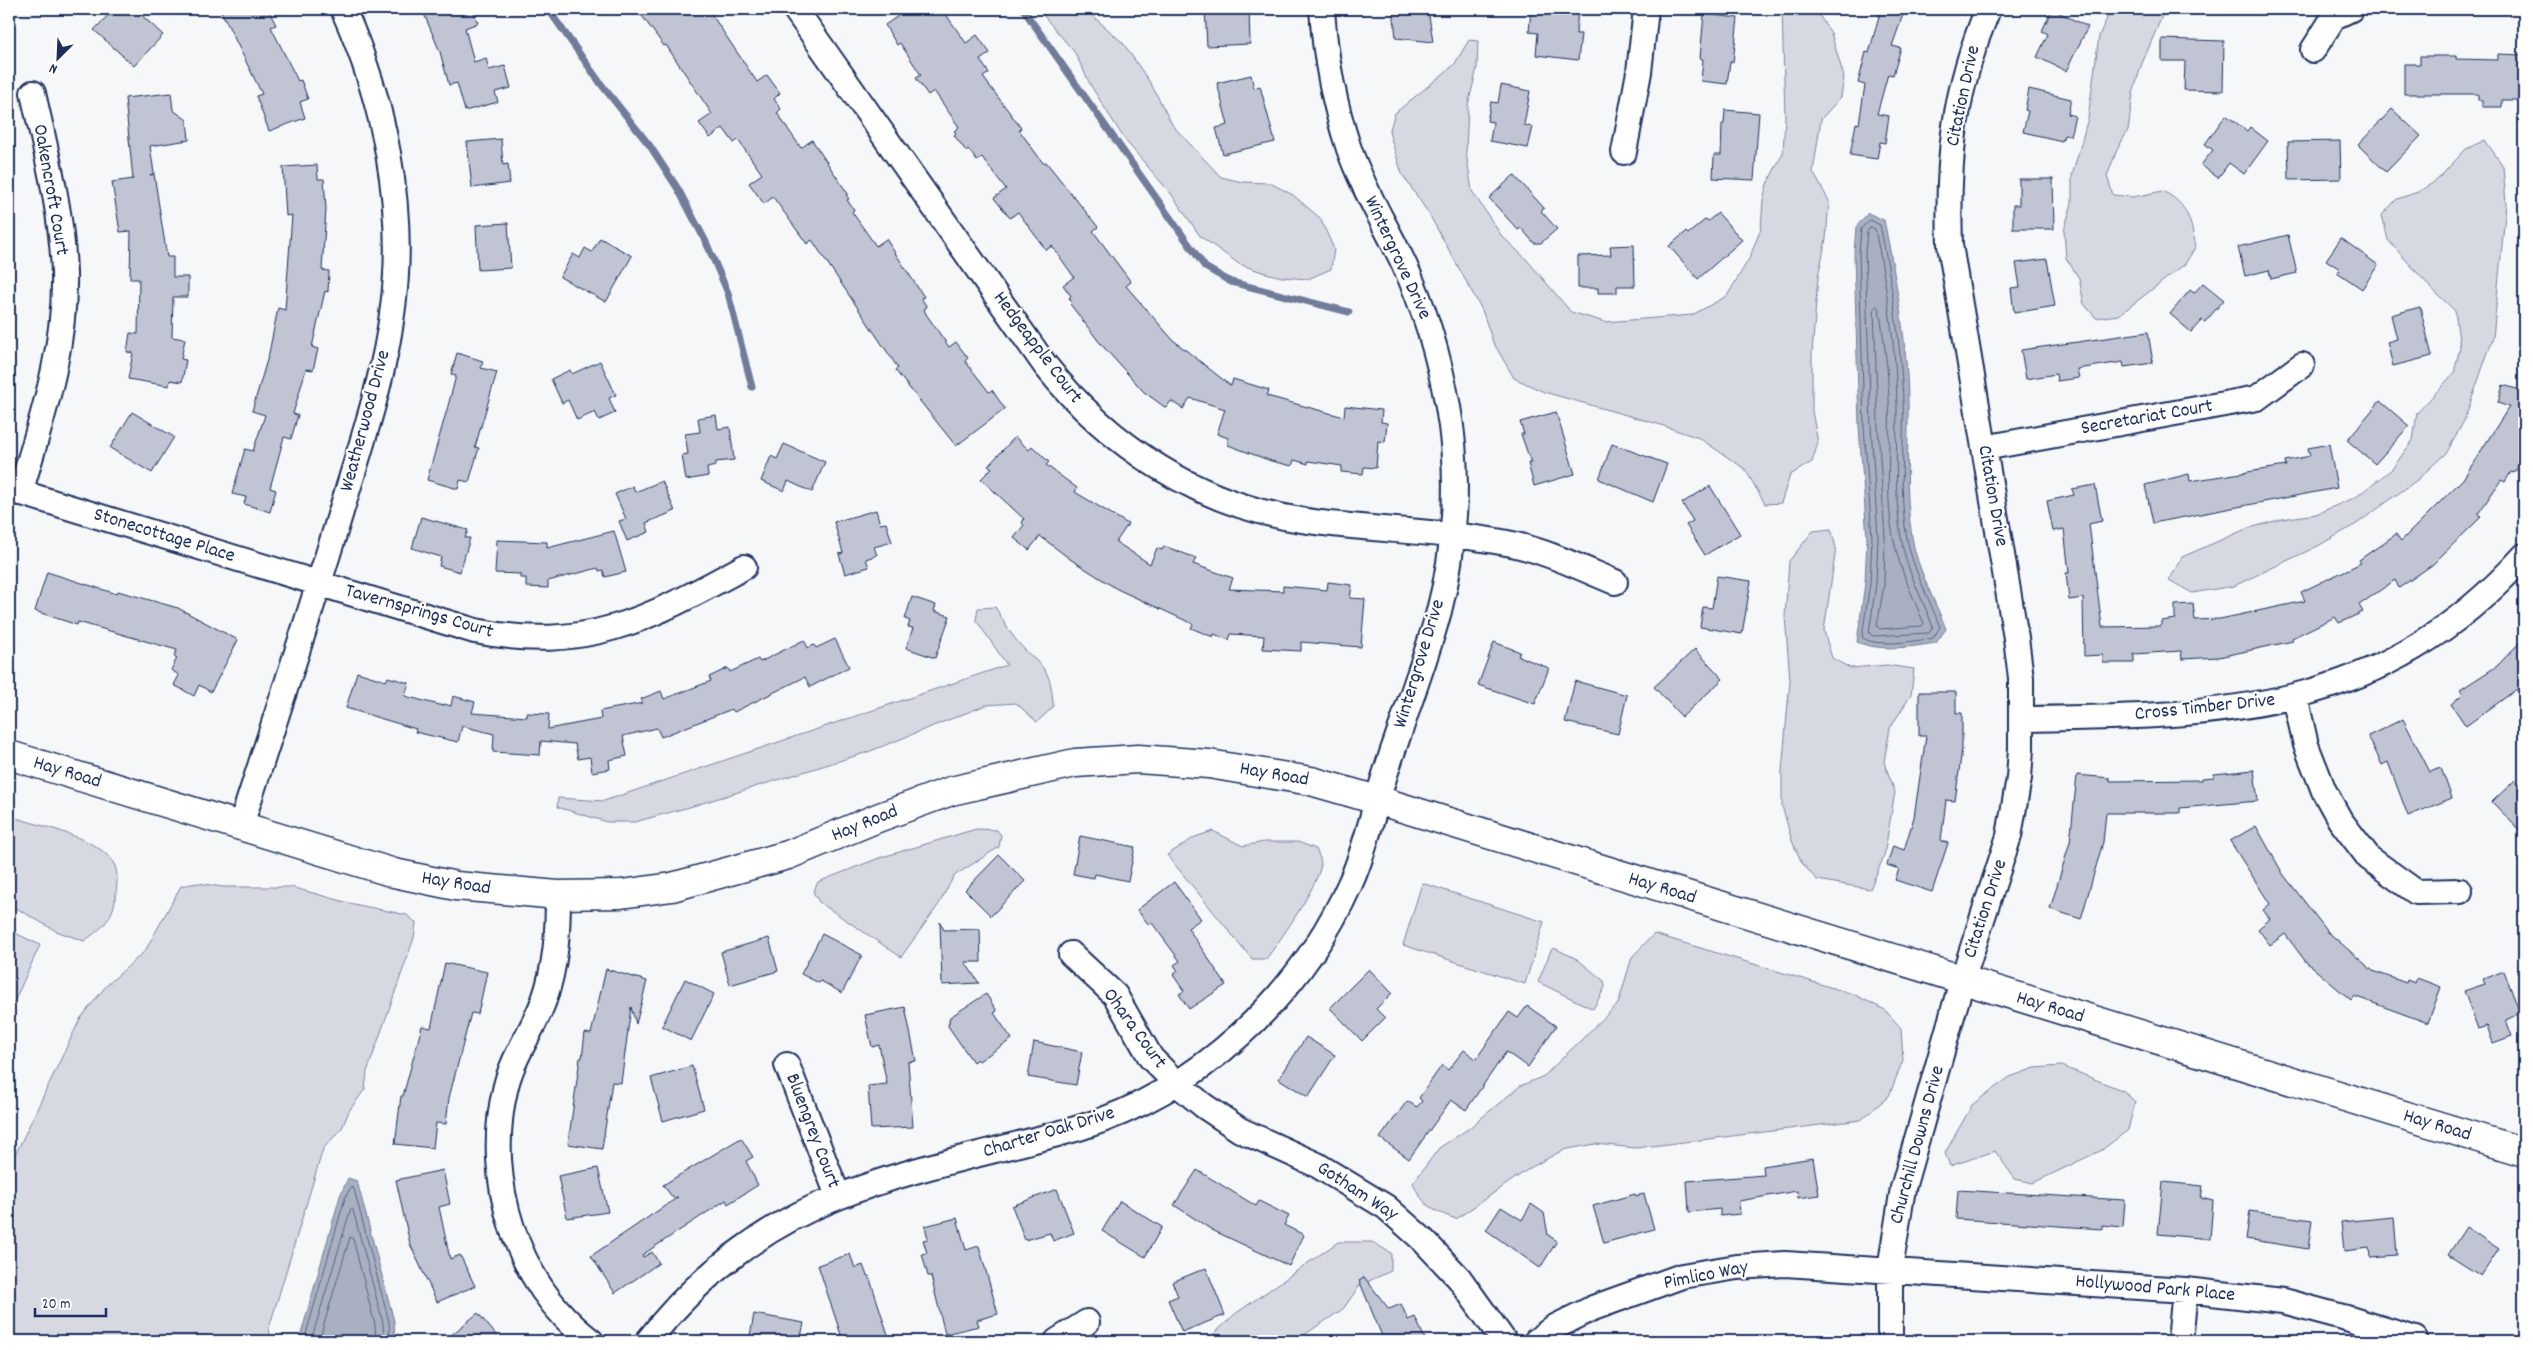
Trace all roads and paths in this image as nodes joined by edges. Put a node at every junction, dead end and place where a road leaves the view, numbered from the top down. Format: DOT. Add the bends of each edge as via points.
graph roads {
  1 [pos="343,9"];
  2 [pos="795,9"];
  3 [pos="1322,9"];
  4 [pos="1646,9"];
  5 [pos="1988,9"];
  6 [pos="2351,9"];
  7 [pos="2313,50"];
  8 [pos="33,93"];
  9 [pos="1624,152"];
  10 [pos="2302,366"];
  11 [pos="1984,448"];
  12 [pos="14,491"];
  13 [pos="1452,536"];
  14 [pos="2524,556"];
  15 [pos="744,567"];
  16 [pos="1615,582"];
  17 [pos="319,584"];
  18 [pos="2295,697"];
  19 [pos="2022,719"];
  20 [pos="9,755"];
  21 [pos="1377,800"];
  22 [pos="241,826"];
  23 [pos="2460,891"];
  24 [pos="558,895"];
  25 [pos="1070,954"];
  26 [pos="1962,981"];
  27 [pos="787,1065"];
  28 [pos="1176,1083"];
  29 [pos="2524,1152"];
  30 [pos="838,1196"];
  31 [pos="1890,1269"];
  32 [pos="2185,1290"];
  33 [pos="1087,1322"];
  34 [pos="2415,1339"];
  35 [pos="590,1341"];
  36 [pos="648,1341"];
  37 [pos="1057,1341"];
  38 [pos="1504,1341"];
  39 [pos="1536,1341"];
  40 [pos="1890,1341"];
  41 [pos="2180,1341"];
  1 -- 17 [label="street, Weatherwood Drive" via="367,68 386,143 392,182 396,260 394,306 374,400"];
  2 -- 13 [label="street, Hedgeapple Court" via="1045,365 1086,411 1116,438 1184,482 1222,499 1261,511 1301,520"];
  3 -- 13 [label="street, Wintergrove Drive" via="1335,99 1349,149 1366,192 1404,264 1429,326 1439,362 1449,413 1454,473"];
  4 -- 9 [label="street" via="1639,72"];
  5 -- 11 [label="street, Citation Drive" via="1966,70 1954,127 1948,186 1951,254"];
  6 -- 7 [label="street" via="2334,17"];
  8 -- 12 [label="street, Oakencroft Court" via="59,214 63,302 50,390"];
  10 -- 11 [label="street, Secretariat Court" via="2257,398"];
  11 -- 19 [label="street, Citation Drive" via="2016,638"];
  12 -- 17 [label="street, Stonecottage Place"];
  13 -- 16 [label="street, Hedgeapple Court" via="1513,544"];
  13 -- 21 [label="street, Wintergrove Drive" via="1438,614"];
  14 -- 18 [label="street, Cross Timber Drive" via="2485,596 2422,643 2351,679"];
  15 -- 17 [label="street, Tavernsprings Court" via="667,609 631,624 563,637 534,638 475,631"];
  17 -- 22 [label="street, Weatherwood Drive"];
  18 -- 19 [label="street, Cross Timber Drive" via="2260,705 2185,714"];
  18 -- 23 [label="street" via="2306,745 2324,791 2340,820 2369,858 2416,892"];
  19 -- 26 [label="street, Citation Drive" via="2019,778 2009,836"];
  20 -- 22 [label="street, Hay Road"];
  21 -- 24 [label="street, Hay Road" via="1311,781 1209,764 1138,759 1075,763 951,791 788,855 672,887 621,894"];
  21 -- 26 [label="street, Hay Road"];
  21 -- 28 [label="street, Charter Oak Drive" via="1364,851 1350,886 1306,961 1248,1027 1215,1056"];
  22 -- 24 [label="street, Hay Road" via="394,873 456,886"];
  24 -- 35 [label="street" via="553,968 543,1001 515,1056 504,1090 499,1135 501,1179 505,1208 536,1283 575,1330"];
  25 -- 28 [label="street, Ohara Court" via="1115,995 1151,1058"];
  26 -- 29 [label="street, Hay Road"];
  26 -- 31 [label="street, Churchill Downs Drive" via="1903,1188"];
  27 -- 30 [label="street, Bluengrey Court"];
  28 -- 30 [label="street, Charter Oak Drive" via="1132,1107 1084,1126"];
  28 -- 38 [label="street, Gotham Way" via="1240,1130 1318,1165 1386,1207 1459,1278"];
  30 -- 36 [label="street, Charter Oak Drive" via="777,1226 721,1265 671,1312"];
  31 -- 32 [label="street, Hollywood Park Place"];
  31 -- 39 [label="street, Pimlico Way" via="1785,1264 1737,1266 1682,1276 1592,1308"];
  31 -- 40 [label="street, Churchill Downs Drive"];
  32 -- 34 [label="street, Hollywood Park Place" via="2283,1301"];
  32 -- 41 [label="street"];
  33 -- 37 [label="street"];
}
